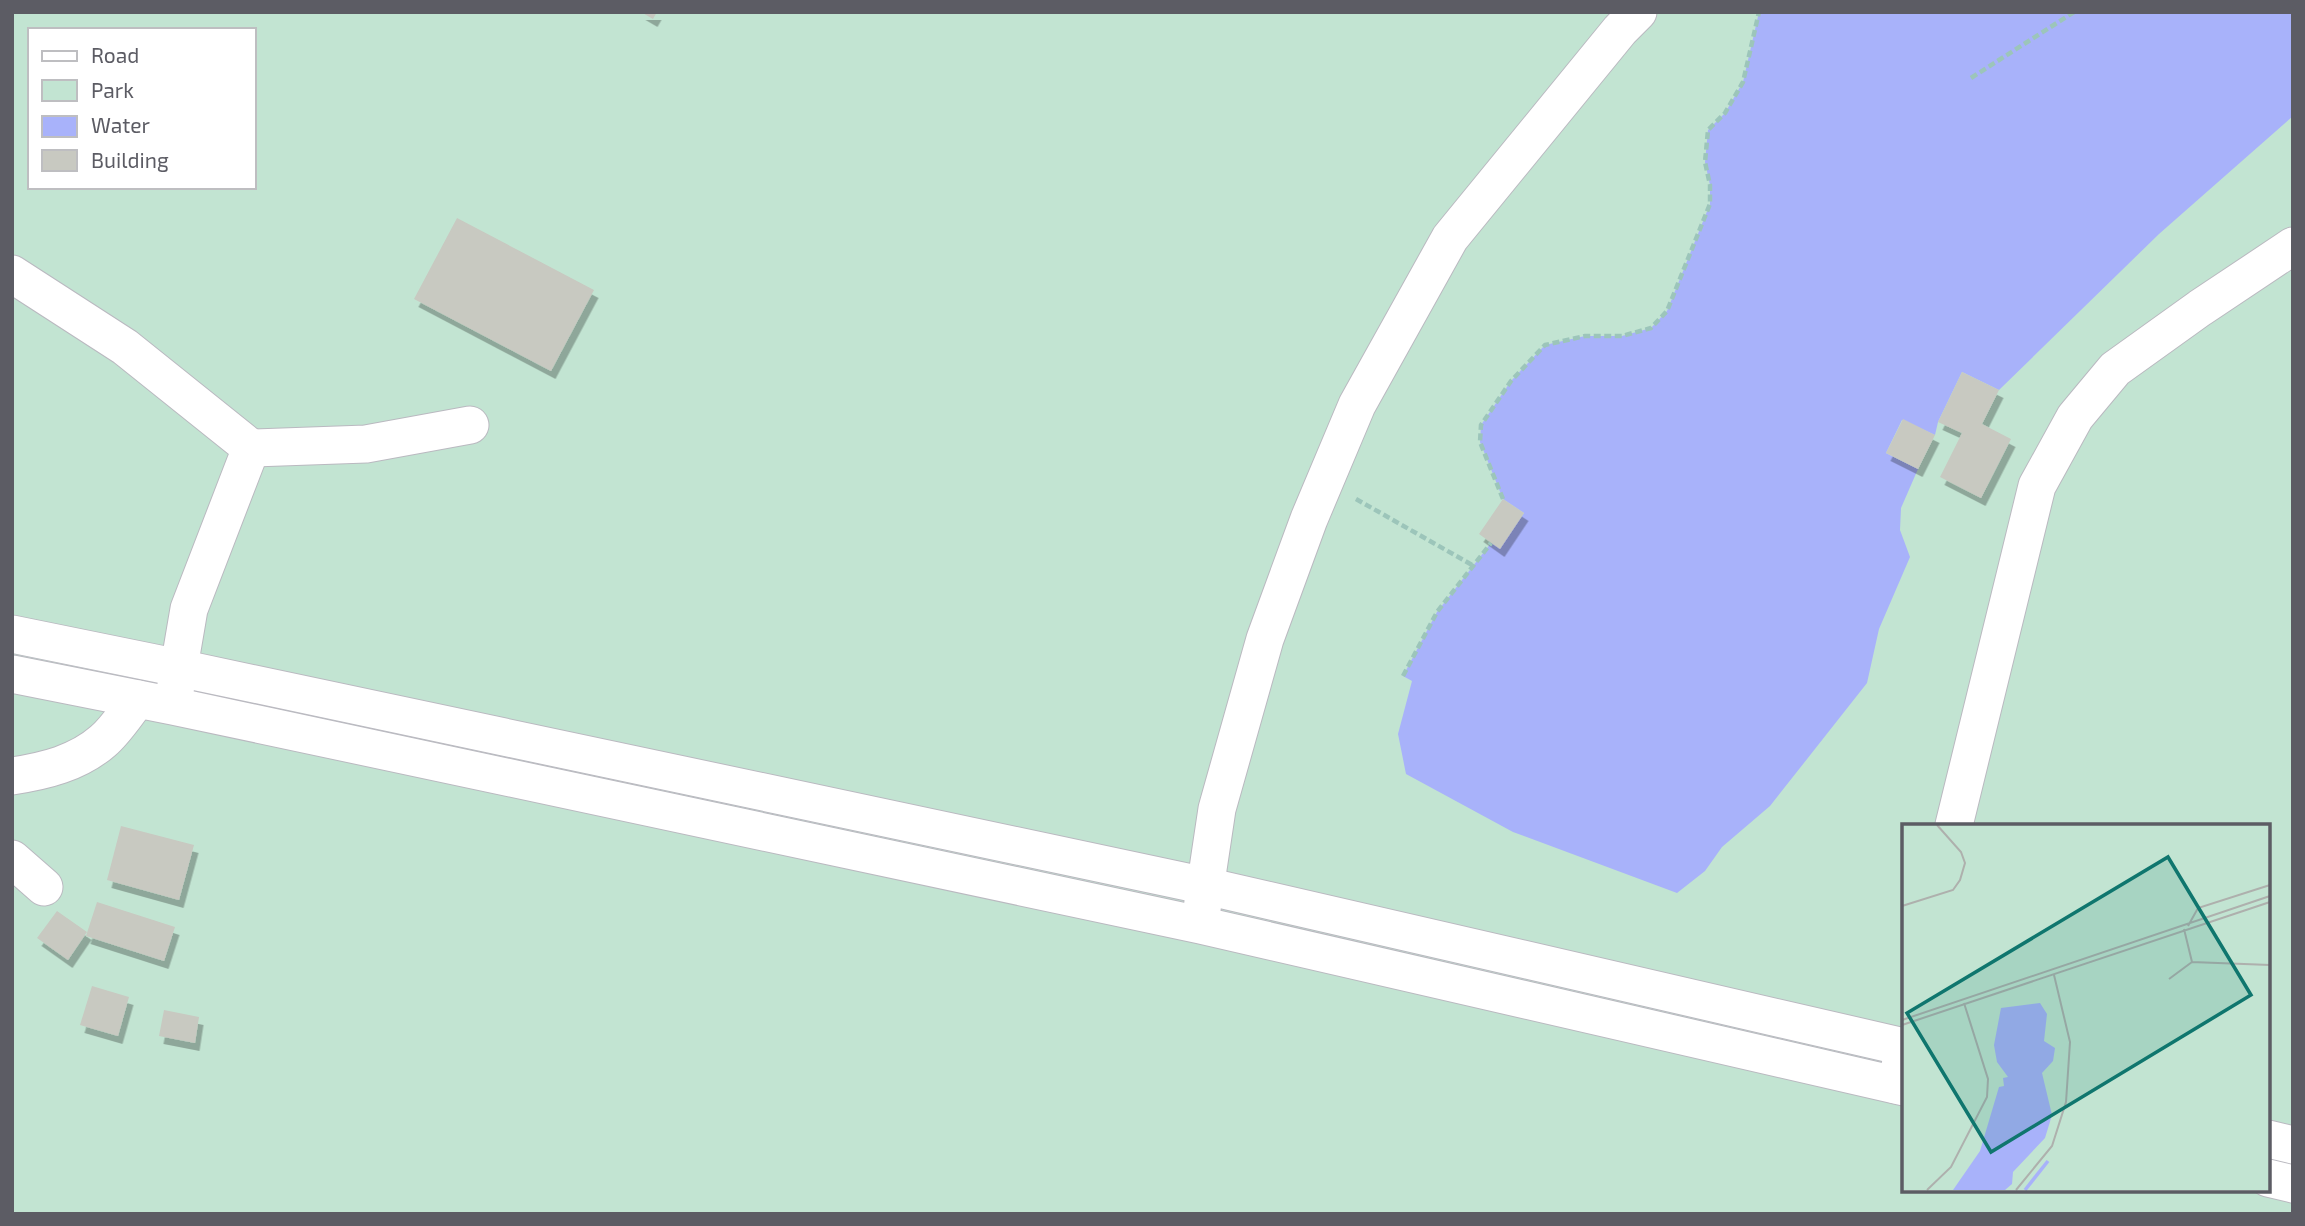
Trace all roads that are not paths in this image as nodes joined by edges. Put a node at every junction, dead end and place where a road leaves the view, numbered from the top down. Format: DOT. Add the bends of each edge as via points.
graph roads {
  1 [pos="1638,12"];
  2 [pos="2293,246"];
  3 [pos="12,274"];
  4 [pos="470,425"];
  5 [pos="251,448"];
  6 [pos="12,634"];
  7 [pos="179,668"];
  8 [pos="12,674"];
  9 [pos="155,702"];
  10 [pos="12,776"];
  11 [pos="1954,824"];
  12 [pos="12,859"];
  13 [pos="1206,886"];
  14 [pos="44,887"];
  15 [pos="1200,925"];
  16 [pos="1902,1047"];
  17 [pos="1902,1066"];
  18 [pos="1900,1086"];
  19 [pos="2270,1139"];
  20 [pos="2293,1145"];
  21 [pos="2270,1178"];
  22 [pos="2293,1184"];
  1 -- 13 [label="street" via="1450,238 1357,405 1265,639 1217,809"];
  2 -- 11 [label="street" via="2115,369 2075,417 2037,486"];
  3 -- 5 [label="street" via="125,347"];
  4 -- 5 [label="street" via="366,444"];
  5 -- 7 [label="street" via="189,609"];
  6 -- 7 [label="street"];
  7 -- 9 [label="street"];
  7 -- 13 [label="street"];
  8 -- 9 [label="street"];
  9 -- 10 [label="street" via="78,758 42,772"];
  9 -- 15 [label="street"];
  12 -- 14 [label="street"];
  13 -- 15 [label="street"];
  13 -- 16 [label="street"];
  15 -- 18 [label="street"];
  17 -- 18 [label="street"];
  19 -- 20 [label="street"];
  21 -- 22 [label="street"];
}
